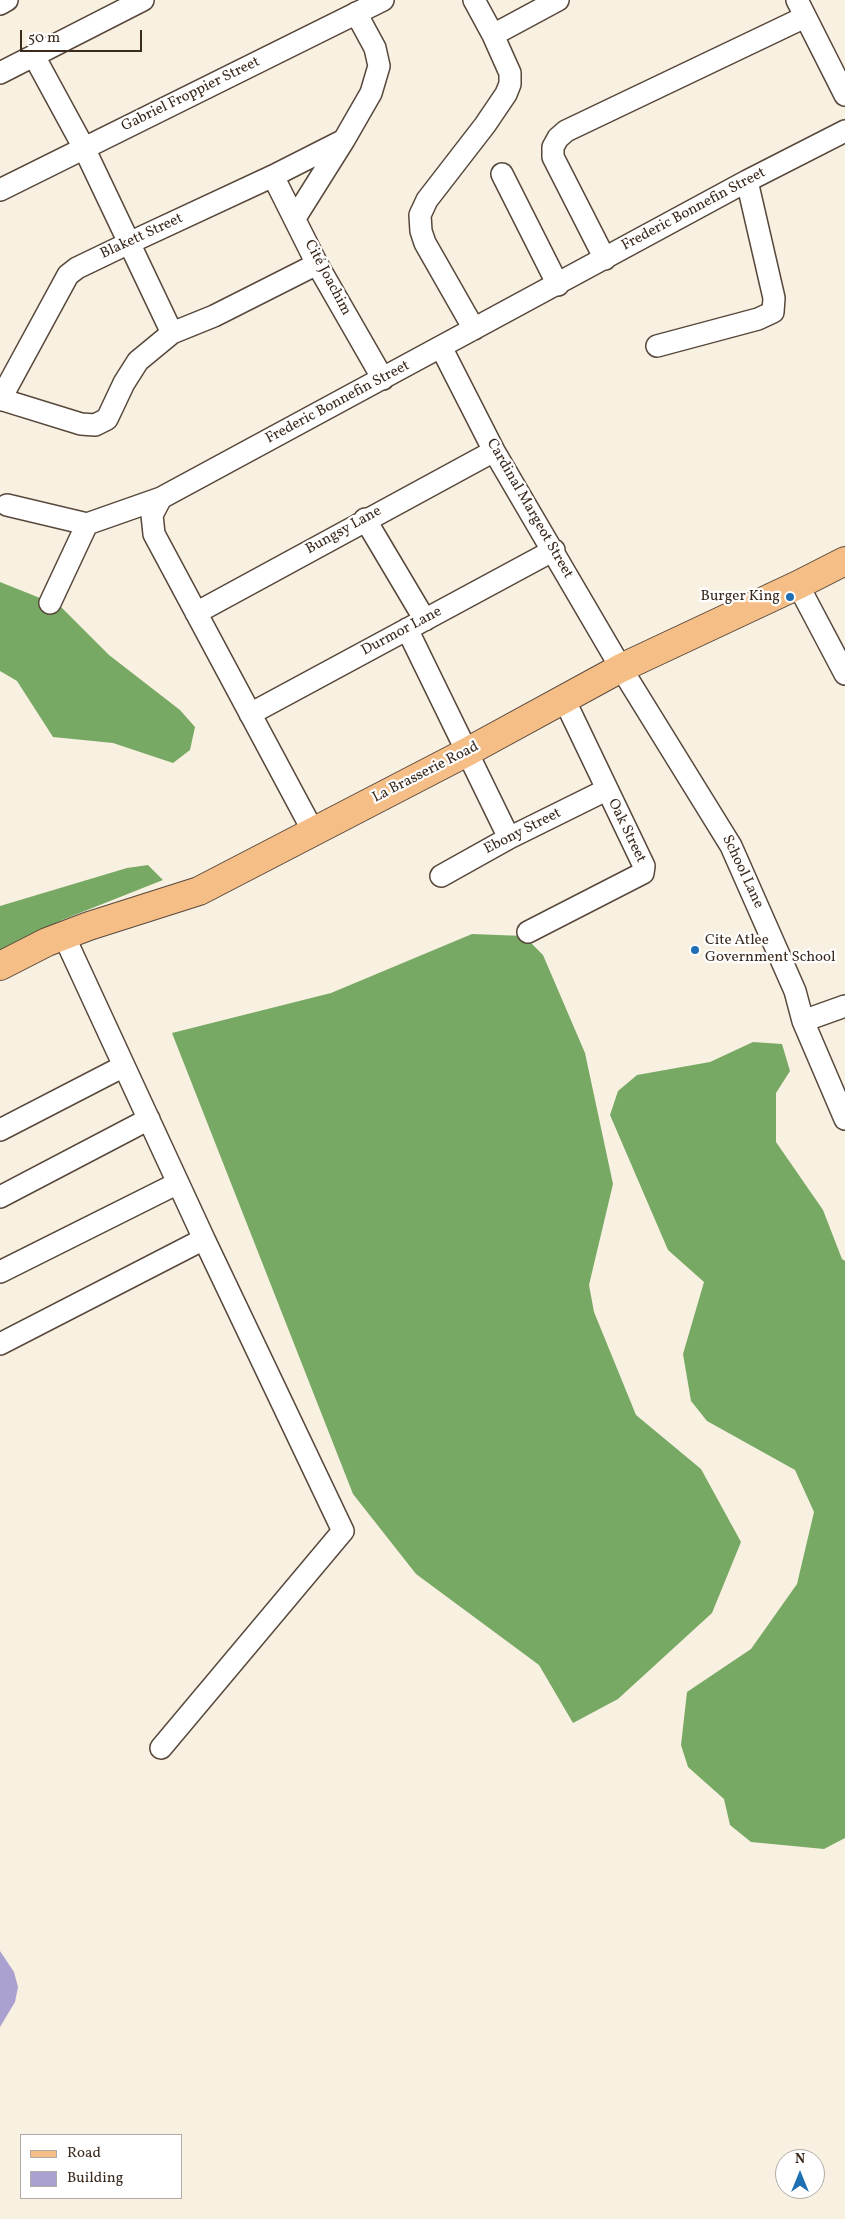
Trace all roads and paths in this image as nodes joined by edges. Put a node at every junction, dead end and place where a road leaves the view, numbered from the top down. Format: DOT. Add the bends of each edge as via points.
graph roads {
  1 [pos="7,0"];
  2 [pos="143,0"];
  3 [pos="383,0"];
  4 [pos="474,0"];
  5 [pos="558,0"];
  6 [pos="0,4"];
  7 [pos="801,8"];
  8 [pos="356,13"];
  9 [pos="493,35"];
  10 [pos="34,56"];
  11 [pos="0,73"];
  12 [pos="845,95"];
  13 [pos="845,131"];
  14 [pos="344,140"];
  15 [pos="84,148"];
  16 [pos="502,174"];
  17 [pos="273,176"];
  18 [pos="747,181"];
  19 [pos="0,190"];
  20 [pos="295,218"];
  21 [pos="129,243"];
  22 [pos="605,259"];
  23 [pos="317,264"];
  24 [pos="558,285"];
  25 [pos="474,329"];
  26 [pos="172,333"];
  27 [pos="657,346"];
  28 [pos="441,347"];
  29 [pos="383,379"];
  30 [pos="0,400"];
  31 [pos="494,451"];
  32 [pos="161,498"];
  33 [pos="7,505"];
  34 [pos="365,520"];
  35 [pos="87,524"];
  36 [pos="554,550"];
  37 [pos="845,561"];
  38 [pos="798,585"];
  39 [pos="50,603"];
  40 [pos="196,613"];
  41 [pos="416,625"];
  42 [pos="621,668"];
  43 [pos="845,674"];
  44 [pos="564,699"];
  45 [pos="250,714"];
  46 [pos="467,752"];
  47 [pos="606,790"];
  48 [pos="313,831"];
  49 [pos="509,838"];
  50 [pos="441,876"];
  51 [pos="528,932"];
  52 [pos="64,936"];
  53 [pos="0,966"];
  54 [pos="845,1006"];
  55 [pos="803,1021"];
  56 [pos="124,1066"];
  57 [pos="845,1119"];
  58 [pos="149,1120"];
  59 [pos="0,1130"];
  60 [pos="178,1183"];
  61 [pos="0,1197"];
  62 [pos="204,1239"];
  63 [pos="0,1272"];
  64 [pos="0,1344"];
  65 [pos="162,1748"];
  1 -- 6 [label="street"];
  2 -- 10 [label="street"];
  3 -- 8 [label="street, Gabriel Froppier Street"];
  4 -- 9 [label="street"];
  5 -- 9 [label="street"];
  7 -- 12 [label="street"];
  7 -- 22 [label="street" via="558,138 553,147 553,157"];
  8 -- 14 [label="street" via="375,48 379,66 370,93"];
  8 -- 15 [label="street, Gabriel Froppier Street"];
  9 -- 25 [label="street" via="510,72 506,94 427,200 420,215 425,243"];
  10 -- 11 [label="street"];
  10 -- 15 [label="street"];
  13 -- 18 [label="street, Frederic Bonnefin Street"];
  14 -- 17 [label="street, Blakett Street"];
  14 -- 20 [label="street"];
  15 -- 19 [label="street, Gabriel Froppier Street"];
  15 -- 21 [label="street"];
  16 -- 24 [label="street"];
  17 -- 20 [label="street, Cité Joachim"];
  17 -- 21 [label="street, Blakett Street"];
  18 -- 22 [label="street, Frederic Bonnefin Street"];
  18 -- 27 [label="street" via="774,298 773,312"];
  20 -- 23 [label="street, Cité Joachim"];
  21 -- 26 [label="street"];
  21 -- 30 [label="street, Blakett Street" via="68,275"];
  22 -- 24 [label="street, Frederic Bonnefin Street"];
  23 -- 26 [label="street" via="214,316"];
  23 -- 29 [label="street, Cité Joachim"];
  24 -- 25 [label="street, Frederic Bonnefin Street"];
  25 -- 28 [label="street, Frederic Bonnefin Street"];
  26 -- 30 [label="street" via="138,361 107,419 95,426"];
  28 -- 29 [label="street, Frederic Bonnefin Street"];
  28 -- 31 [label="street, Cardinal Margeot Street"];
  29 -- 32 [label="street, Frederic Bonnefin Street"];
  31 -- 34 [label="street, Bungsy Lane"];
  31 -- 36 [label="street, Cardinal Margeot Street"];
  32 -- 35 [label="street, Frederic Bonnefin Street"];
  32 -- 40 [label="street" via="152,515 154,534"];
  33 -- 35 [label="street"];
  34 -- 40 [label="street, Bungsy Lane"];
  34 -- 41 [label="street"];
  35 -- 39 [label="street"];
  36 -- 41 [label="street, Durmor Lane"];
  36 -- 42 [label="street, Cardinal Margeot Street"];
  37 -- 38 [label="main road, La Brasserie Road"];
  38 -- 42 [label="main road, La Brasserie Road"];
  38 -- 43 [label="street"];
  40 -- 45 [label="street"];
  41 -- 45 [label="street, Durmor Lane"];
  41 -- 46 [label="street"];
  42 -- 44 [label="main road, La Brasserie Road"];
  42 -- 55 [label="street, School Lane" via="732,846 795,991"];
  44 -- 46 [label="main road, La Brasserie Road"];
  44 -- 47 [label="street, Oak Street"];
  45 -- 48 [label="street"];
  46 -- 48 [label="main road, La Brasserie Road"];
  46 -- 49 [label="street"];
  47 -- 49 [label="street, Ebony Street"];
  47 -- 51 [label="street, Oak Street" via="644,866 643,873"];
  48 -- 52 [label="main road, La Brasserie Road" via="199,891"];
  49 -- 50 [label="street, Ebony Street"];
  52 -- 53 [label="main road, La Brasserie Road"];
  52 -- 56 [label="street"];
  54 -- 55 [label="street"];
  55 -- 57 [label="street, School Lane"];
  56 -- 58 [label="street"];
  56 -- 59 [label="street"];
  58 -- 60 [label="street"];
  58 -- 61 [label="street"];
  60 -- 62 [label="street"];
  60 -- 63 [label="street"];
  62 -- 64 [label="street"];
  62 -- 65 [label="street" via="343,1531"];
}
